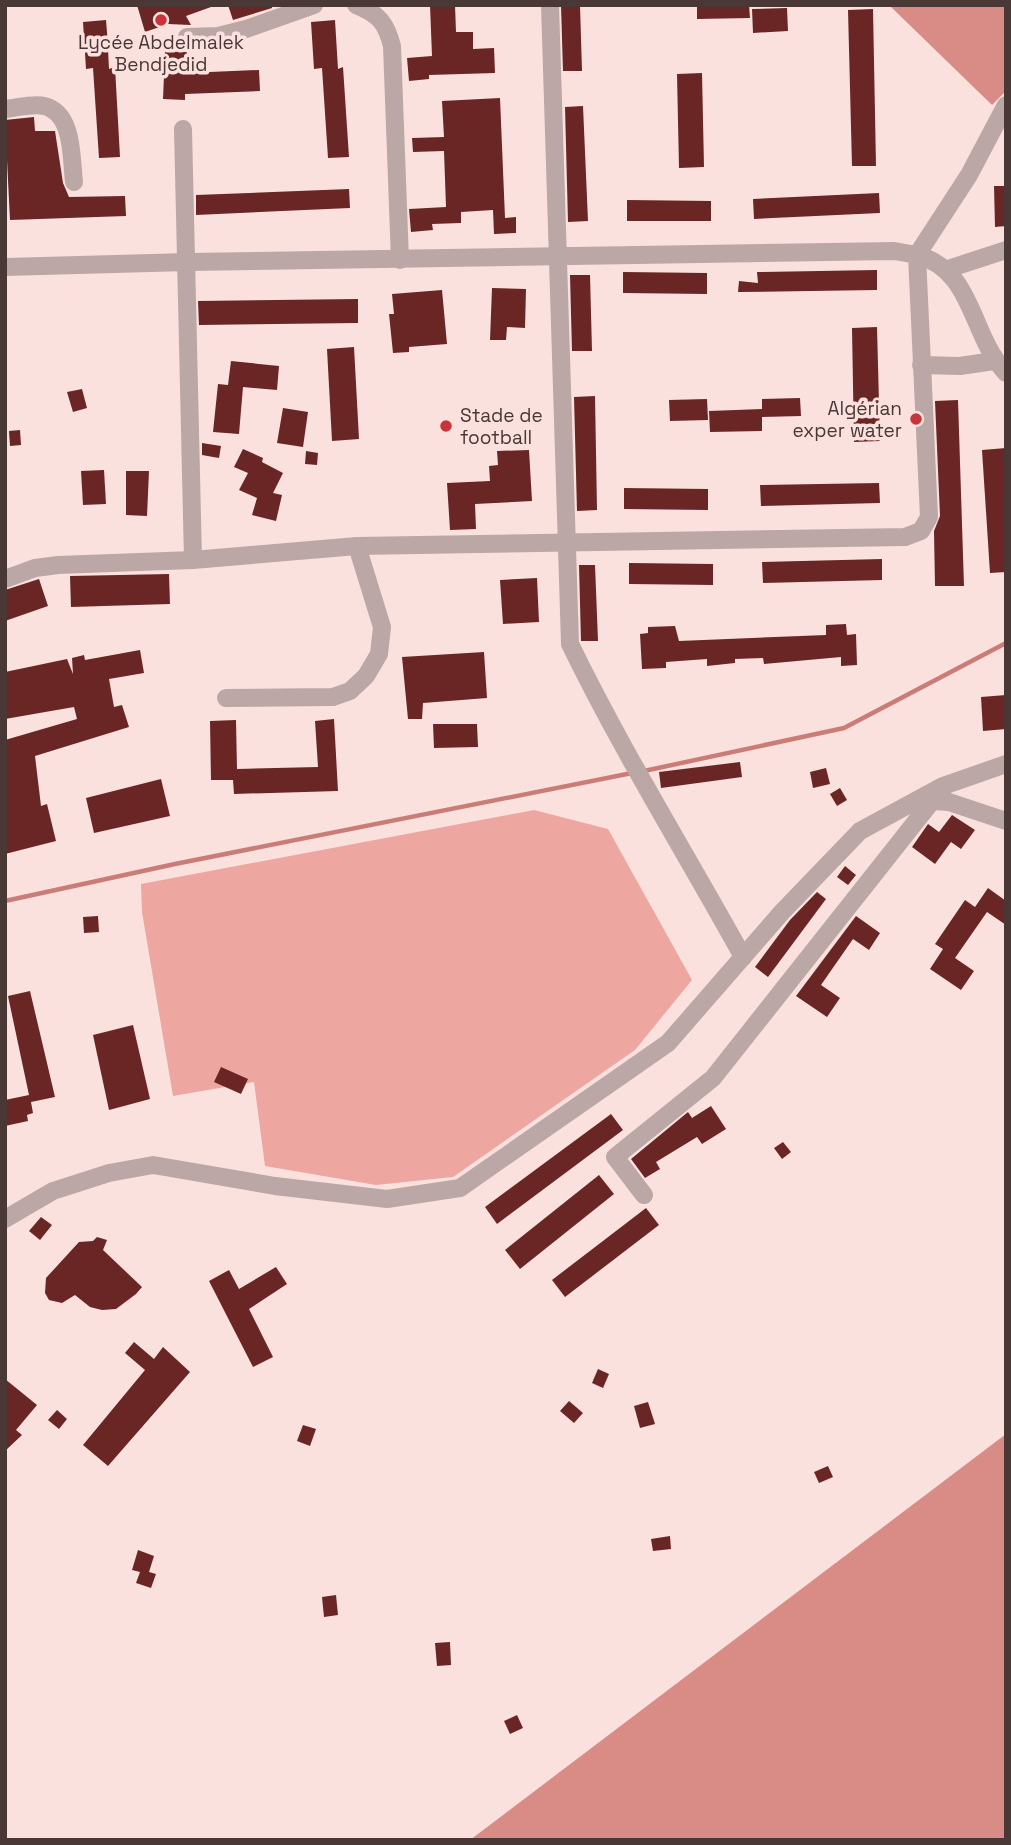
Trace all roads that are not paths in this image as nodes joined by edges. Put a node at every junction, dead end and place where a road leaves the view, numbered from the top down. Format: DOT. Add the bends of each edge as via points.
graph roads {
  1 [pos="314,5"];
  2 [pos="356,5"];
  3 [pos="550,5"];
  4 [pos="187,37"];
  5 [pos="1006,105"];
  6 [pos="5,109"];
  7 [pos="183,129"];
  8 [pos="74,183"];
  9 [pos="1006,250"];
  10 [pos="917,255"];
  11 [pos="556,257"];
  12 [pos="400,260"];
  13 [pos="188,262"];
  14 [pos="5,267"];
  15 [pos="947,269"];
  16 [pos="921,365"];
  17 [pos="1000,367"];
  18 [pos="568,545"];
  19 [pos="357,546"];
  20 [pos="193,560"];
  21 [pos="5,579"];
  22 [pos="226,698"];
  23 [pos="1006,764"];
  24 [pos="938,794"];
  25 [pos="1003,818"];
  26 [pos="743,957"];
  27 [pos="644,1195"];
  28 [pos="5,1219"];
  1 -- 4 [label="street" via="237,31"];
  2 -- 12 [label="street" via="375,13 387,27 392,46"];
  3 -- 11 [label="street"];
  5 -- 10 [label="street" via="969,175"];
  6 -- 8 [label="street" via="43,105 62,117"];
  7 -- 13 [label="street"];
  9 -- 15 [label="street"];
  10 -- 11 [label="street" via="894,251"];
  10 -- 15 [label="street"];
  10 -- 16 [label="street"];
  11 -- 12 [label="street"];
  11 -- 18 [label="street"];
  12 -- 13 [label="street"];
  13 -- 14 [label="street"];
  13 -- 20 [label="street"];
  15 -- 17 [label="street"];
  16 -- 17 [label="street"];
  16 -- 18 [label="street" via="929,517 921,531 905,537"];
  18 -- 19 [label="street"];
  18 -- 26 [label="street" via="570,644 611,728"];
  19 -- 20 [label="street"];
  19 -- 22 [label="street" via="382,627 379,654 366,676 350,691 333,697"];
  20 -- 21 [label="street" via="58,565"];
  23 -- 24 [label="street"];
  24 -- 25 [label="street" via="949,802"];
  24 -- 26 [label="street" via="860,831"];
  24 -- 27 [label="street" via="713,1078 615,1157"];
  26 -- 28 [label="street" via="668,1043 460,1188 387,1199 153,1165 54,1191"];
}
